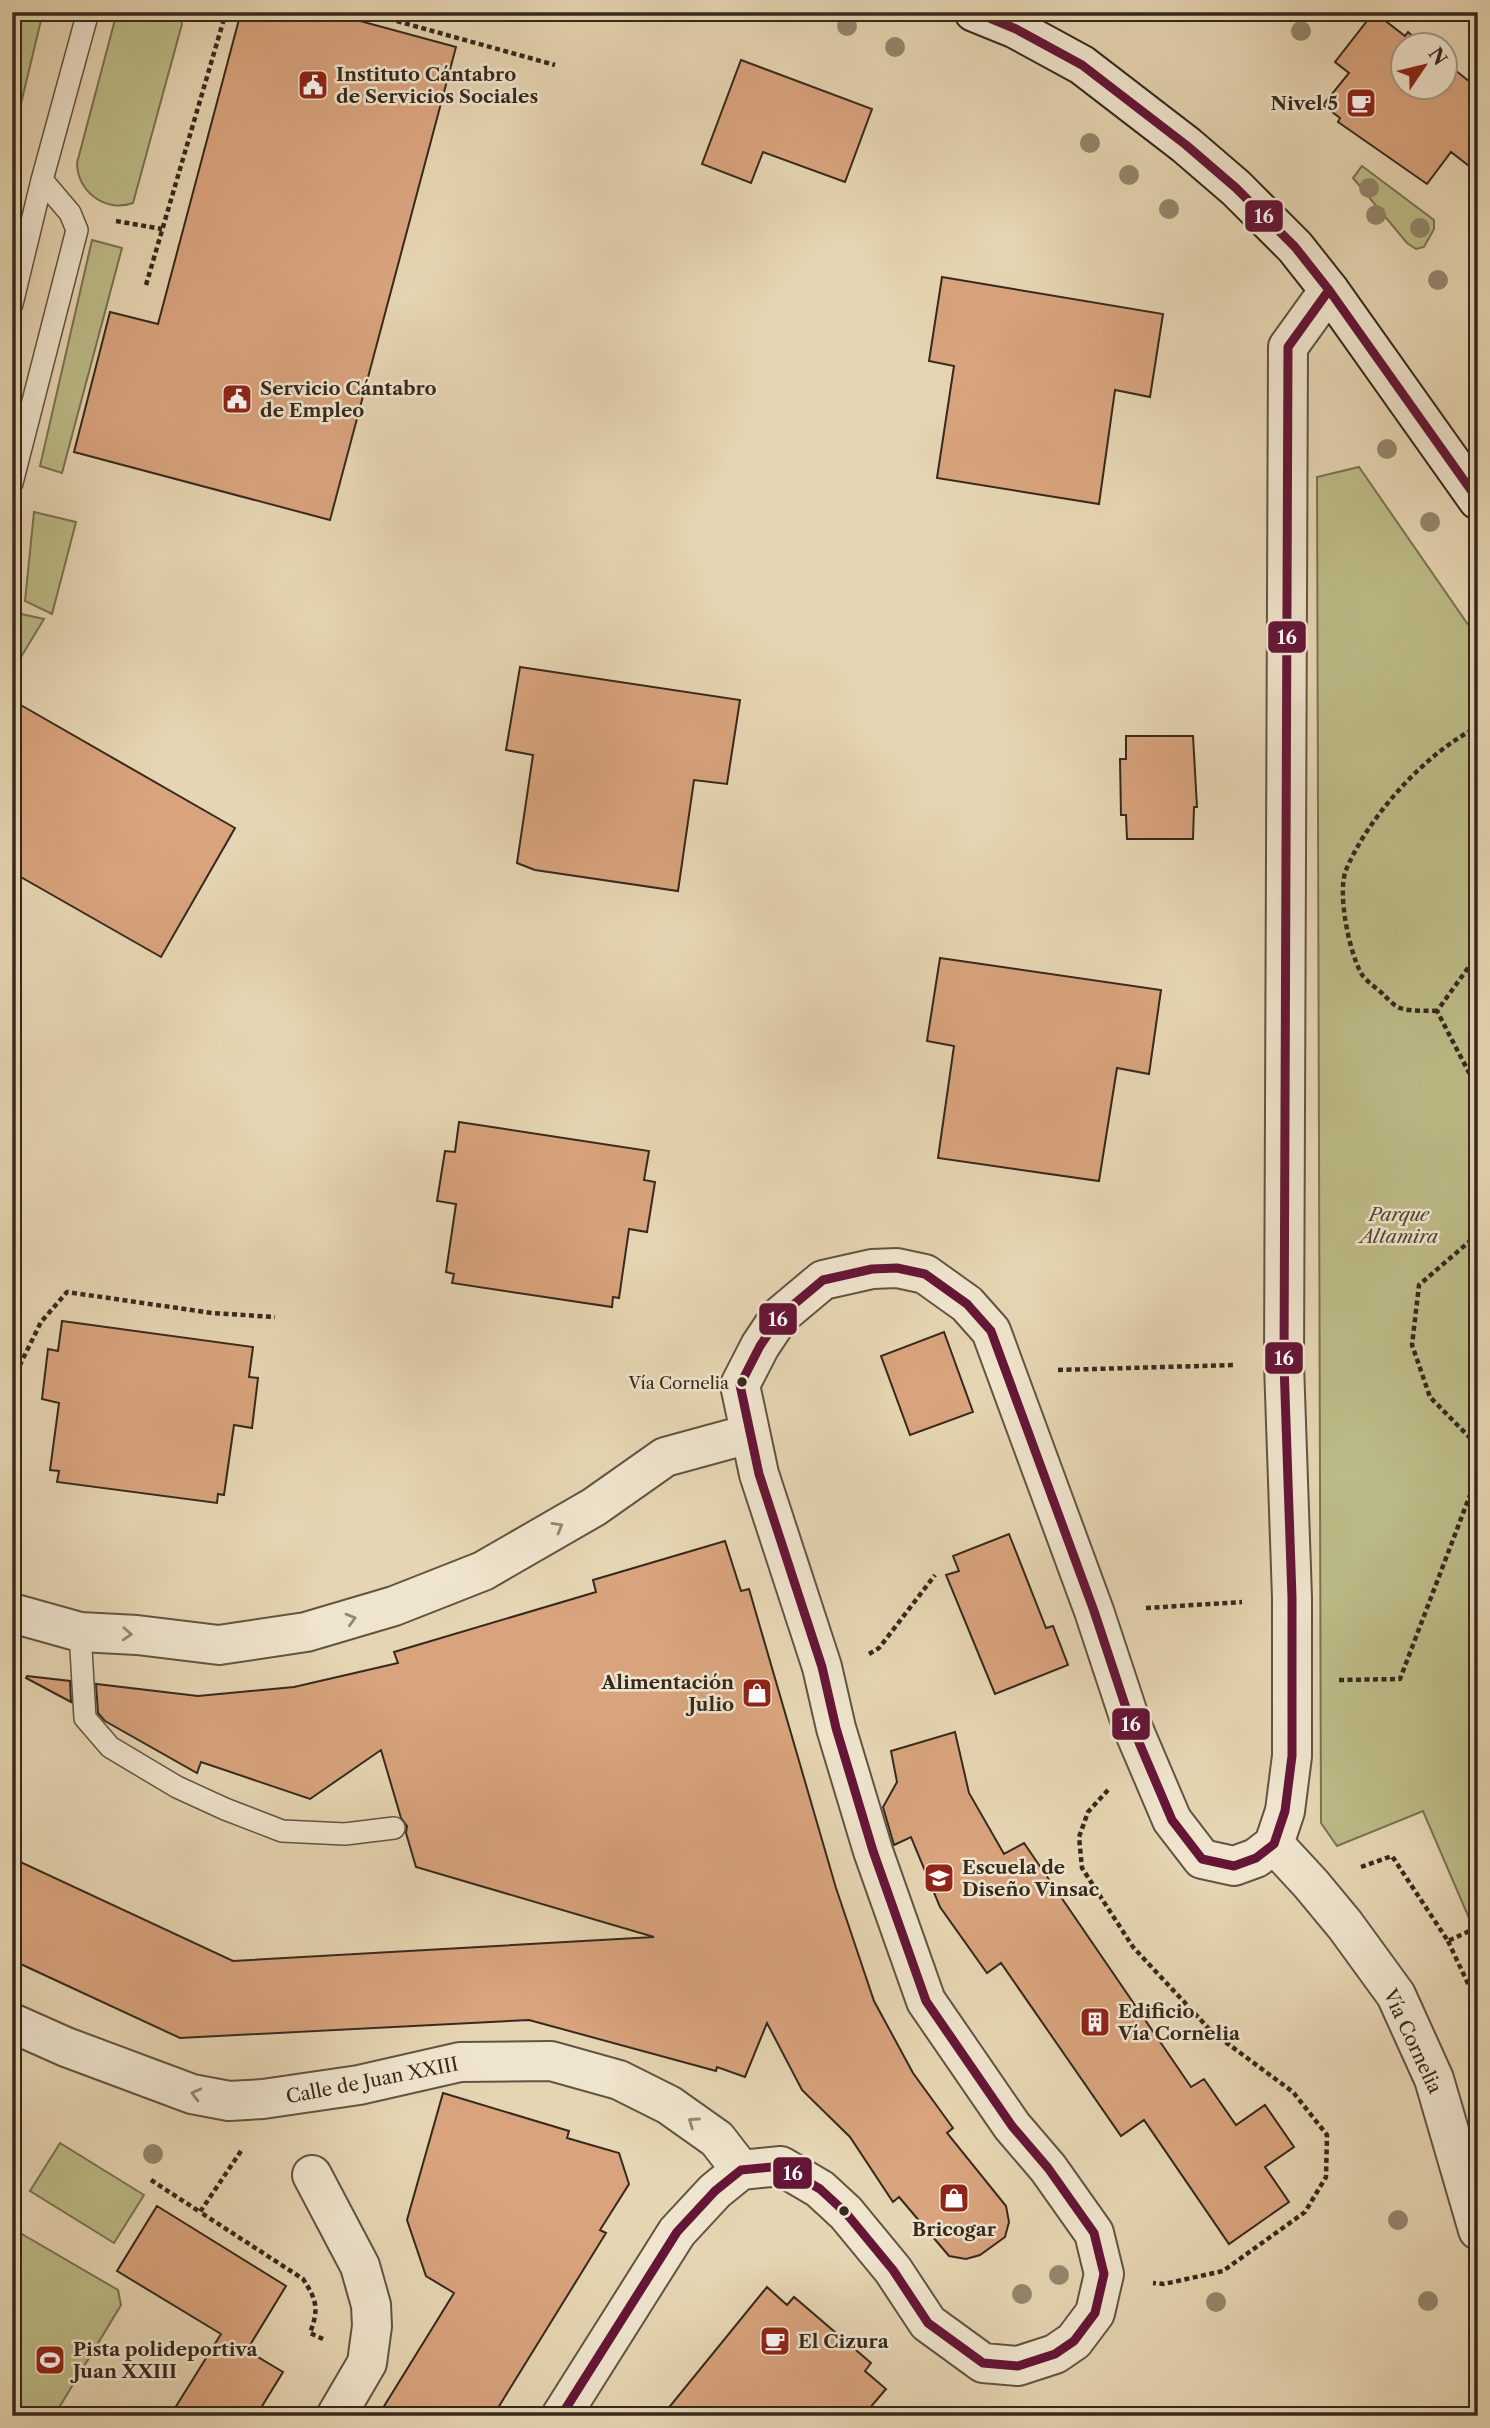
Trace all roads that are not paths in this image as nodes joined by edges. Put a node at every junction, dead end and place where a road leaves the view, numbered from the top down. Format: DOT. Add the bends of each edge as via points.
graph roads {
  1 [pos="88,12"];
  2 [pos="974,12"];
  3 [pos="43,180"];
  4 [pos="1329,290"];
  5 [pos="12,304"];
  6 [pos="12,483"];
  7 [pos="1478,500"];
  8 [pos="749,1434"];
  9 [pos="12,1613"];
  10 [pos="80,1632"];
  11 [pos="394,1828"];
  12 [pos="1274,1844"];
  13 [pos="16,2033"];
  14 [pos="741,2170"];
  15 [pos="312,2175"];
  16 [pos="1478,2230"];
  17 [pos="336,2416"];
  18 [pos="561,2416"];
  1 -- 3 [label="lane"];
  2 -- 4 [label="street" via="1082,65 1185,145 1295,247"];
  3 -- 5 [label="lane"];
  3 -- 6 [label="lane" via="70,213 76,230"];
  4 -- 7 [label="street"];
  4 -- 12 [label="street" via="1288,347 1284,1364 1292,1756 1285,1811"];
  10 -- 8 [label="street, one-way" via="219,1645 306,1632 394,1606 483,1571 594,1507 665,1457"];
  8 -- 12 [label="street" via="740,1385 780,1316 823,1280 897,1268 925,1274 946,1287 991,1331 1008,1371 1132,1726 1172,1819 1202,1859 1234,1867"];
  8 -- 14 [label="street" via="822,1667 873,1851 926,2001 1012,2126 1094,2233 1104,2274 1095,2314 1074,2341 1055,2354 1018,2365 983,2363 928,2323 893,2270 820,2189 781,2166"];
  9 -- 10 [label="street"];
  10 -- 11 [label="lane" via="85,1718 110,1747 177,1787 282,1830 345,1835"];
  12 -- 16 [label="street, Vía Cornelia" via="1311,1884 1396,1995 1434,2079"];
  14 -- 13 [label="street, Calle de Juan XXIII, one-way" via="718,2139 669,2105 619,2080 551,2061 460,2062 359,2085 229,2102 192,2094"];
  14 -- 18 [label="street" via="715,2190 677,2232"];
  15 -- 17 [label="street" via="360,2266 371,2305 367,2363"];
}
